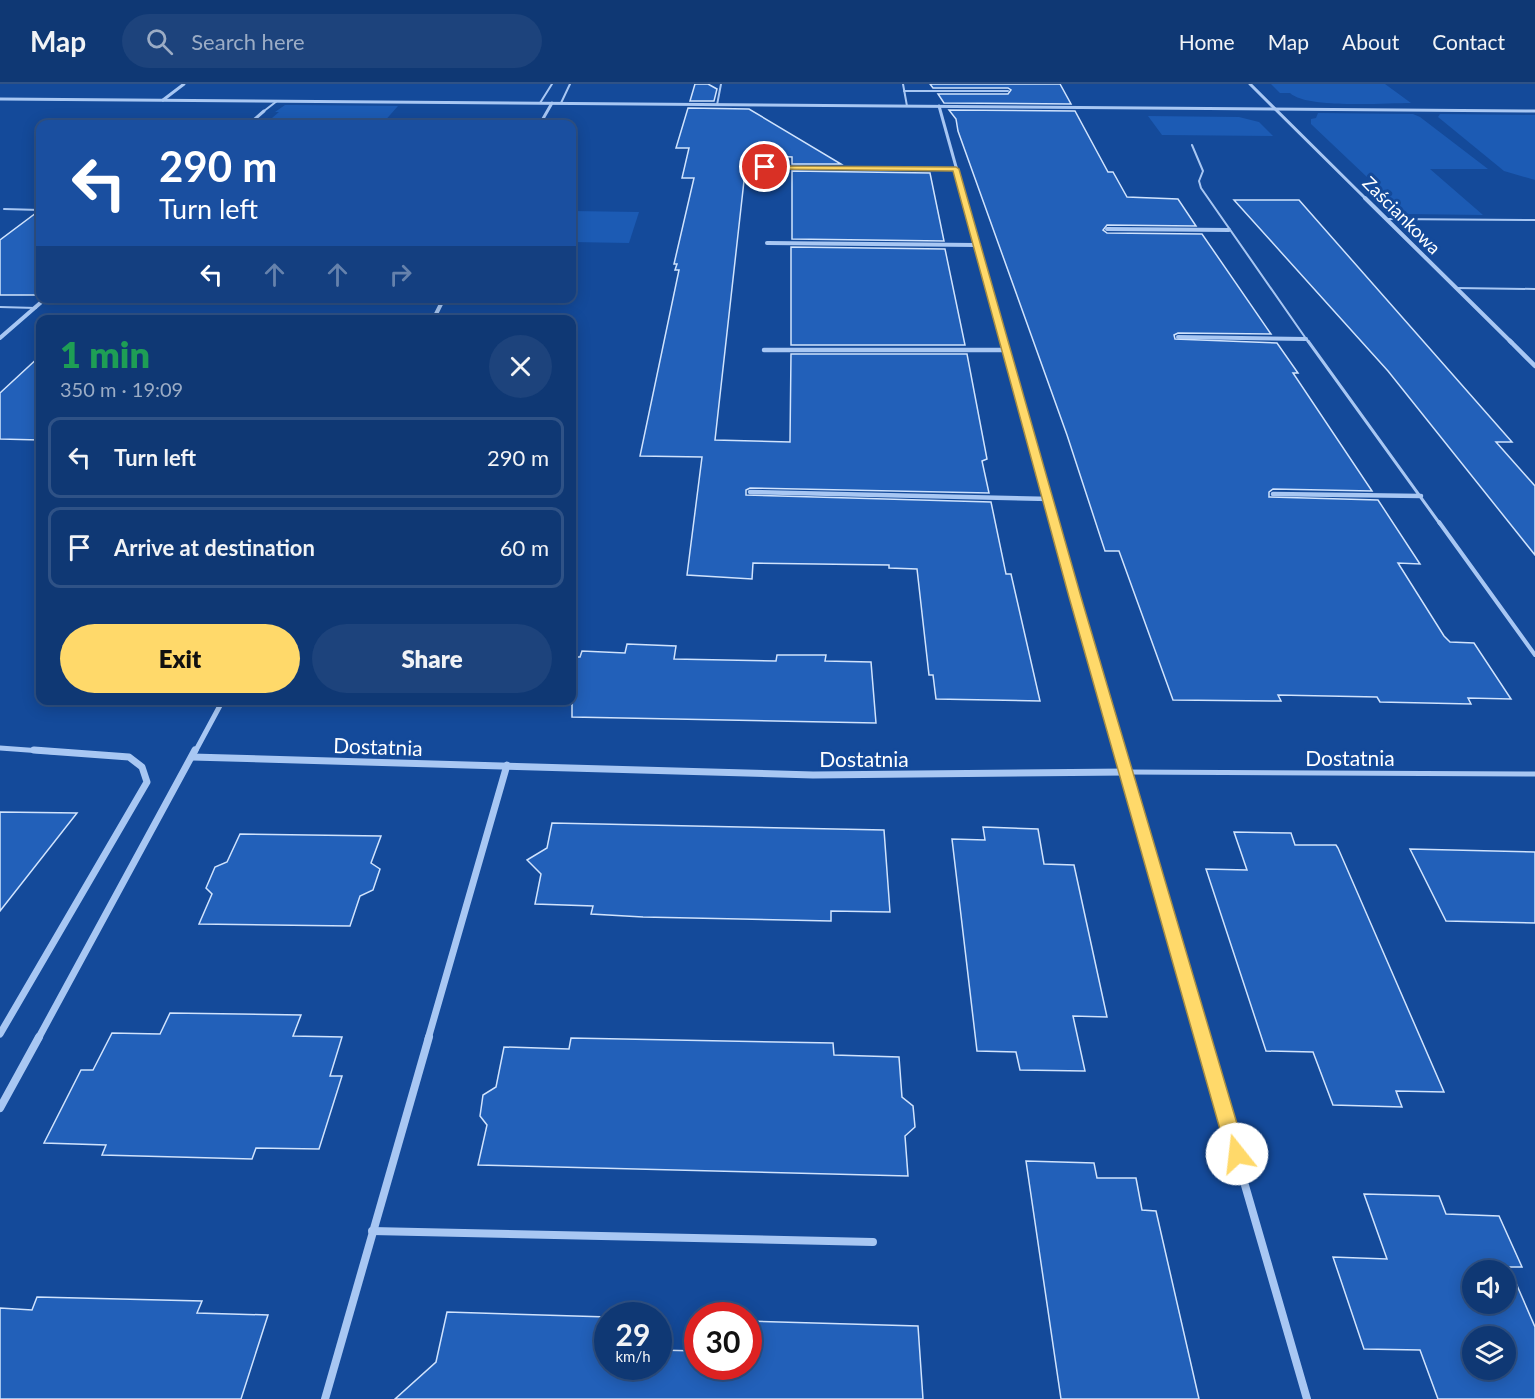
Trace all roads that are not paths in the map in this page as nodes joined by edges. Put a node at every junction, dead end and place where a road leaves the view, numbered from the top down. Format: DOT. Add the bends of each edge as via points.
graph roads {
  1 [pos="184,84"];
  2 [pos="552,84"];
  3 [pos="570,84"];
  4 [pos="721,84"];
  5 [pos="903,84"];
  6 [pos="1250,84"];
  7 [pos="904,91"];
  8 [pos="1008,91"];
  9 [pos="0,99"];
  10 [pos="162,100"];
  11 [pos="277,101"];
  12 [pos="540,103"];
  13 [pos="552,103"];
  14 [pos="561,103"];
  15 [pos="717,105"];
  16 [pos="907,106"];
  17 [pos="939,106"];
  18 [pos="1275,109"];
  19 [pos="264,111"];
  20 [pos="1535,111"];
  21 [pos="254,120"];
  22 [pos="542,120"];
  23 [pos="1192,146"];
  24 [pos="765,167"];
  25 [pos="956,169"];
  26 [pos="4,210"];
  27 [pos="36,210"];
  28 [pos="1386,219"];
  29 [pos="1535,220"];
  30 [pos="1107,229"];
  31 [pos="1229,230"];
  32 [pos="767,243"];
  33 [pos="976,245"];
  34 [pos="1456,288"];
  35 [pos="1535,289"];
  36 [pos="41,303"];
  37 [pos="0,308"];
  38 [pos="36,308"];
  39 [pos="1178,337"];
  40 [pos="0,338"];
  41 [pos="1306,339"];
  42 [pos="764,350"];
  43 [pos="1006,350"];
  44 [pos="1535,366"];
  45 [pos="750,492"];
  46 [pos="1273,494"];
  47 [pos="1421,496"];
  48 [pos="1050,499"];
  49 [pos="1535,655"];
  50 [pos="220,705"];
  51 [pos="0,748"];
  52 [pos="192,757"];
  53 [pos="507,765"];
  54 [pos="1126,772"];
  55 [pos="1535,774"];
  56 [pos="0,1034"];
  57 [pos="0,1108"];
  58 [pos="372,1231"];
  59 [pos="873,1242"];
  60 [pos="325,1399"];
  61 [pos="1307,1399"];
  1 -- 10 [label="street"];
  2 -- 12 [label="lane"];
  3 -- 14 [label="lane"];
  4 -- 15 [label="lane"];
  5 -- 7 [label="lane"];
  6 -- 18 [label="street, Zaściankowa"];
  7 -- 8 [label="lane"];
  7 -- 16 [label="lane"];
  9 -- 10 [label="street"];
  10 -- 11 [label="street"];
  11 -- 12 [label="street"];
  11 -- 19 [label="lane"];
  12 -- 13 [label="street"];
  13 -- 14 [label="street"];
  13 -- 22 [label="street"];
  14 -- 15 [label="street"];
  15 -- 16 [label="street"];
  16 -- 17 [label="street"];
  17 -- 18 [label="street"];
  17 -- 25 [label="street"];
  18 -- 20 [label="street"];
  18 -- 28 [label="street, Zaściankowa"];
  19 -- 21 [label="street"];
  23 -- 31 [label="lane" via="1203,171 1201,188"];
  24 -- 25 [label="street"];
  25 -- 33 [label="street"];
  26 -- 27 [label="lane"];
  28 -- 29 [label="lane"];
  28 -- 34 [label="street, Zaściankowa"];
  30 -- 31 [label="street"];
  31 -- 41 [label="lane"];
  32 -- 33 [label="street"];
  33 -- 43 [label="street"];
  34 -- 35 [label="lane"];
  34 -- 44 [label="street, Zaściankowa"];
  36 -- 38 [label="street"];
  37 -- 38 [label="lane"];
  38 -- 40 [label="street"];
  39 -- 41 [label="street"];
  41 -- 47 [label="lane"];
  42 -- 43 [label="street"];
  43 -- 48 [label="street"];
  45 -- 48 [label="street"];
  46 -- 47 [label="street"];
  47 -- 49 [label="lane"];
  48 -- 54 [label="street"];
  50 -- 52 [label="street"];
  51 -- 56 [label="street" via="129,757 145,770 147,782"];
  52 -- 53 [label="street, Dostatnia"];
  52 -- 57 [label="street"];
  53 -- 54 [label="street, Dostatnia" via="813,775"];
  53 -- 58 [label="street"];
  54 -- 55 [label="lane, Dostatnia"];
  54 -- 61 [label="street"];
  58 -- 59 [label="street"];
  58 -- 60 [label="street"];
}
